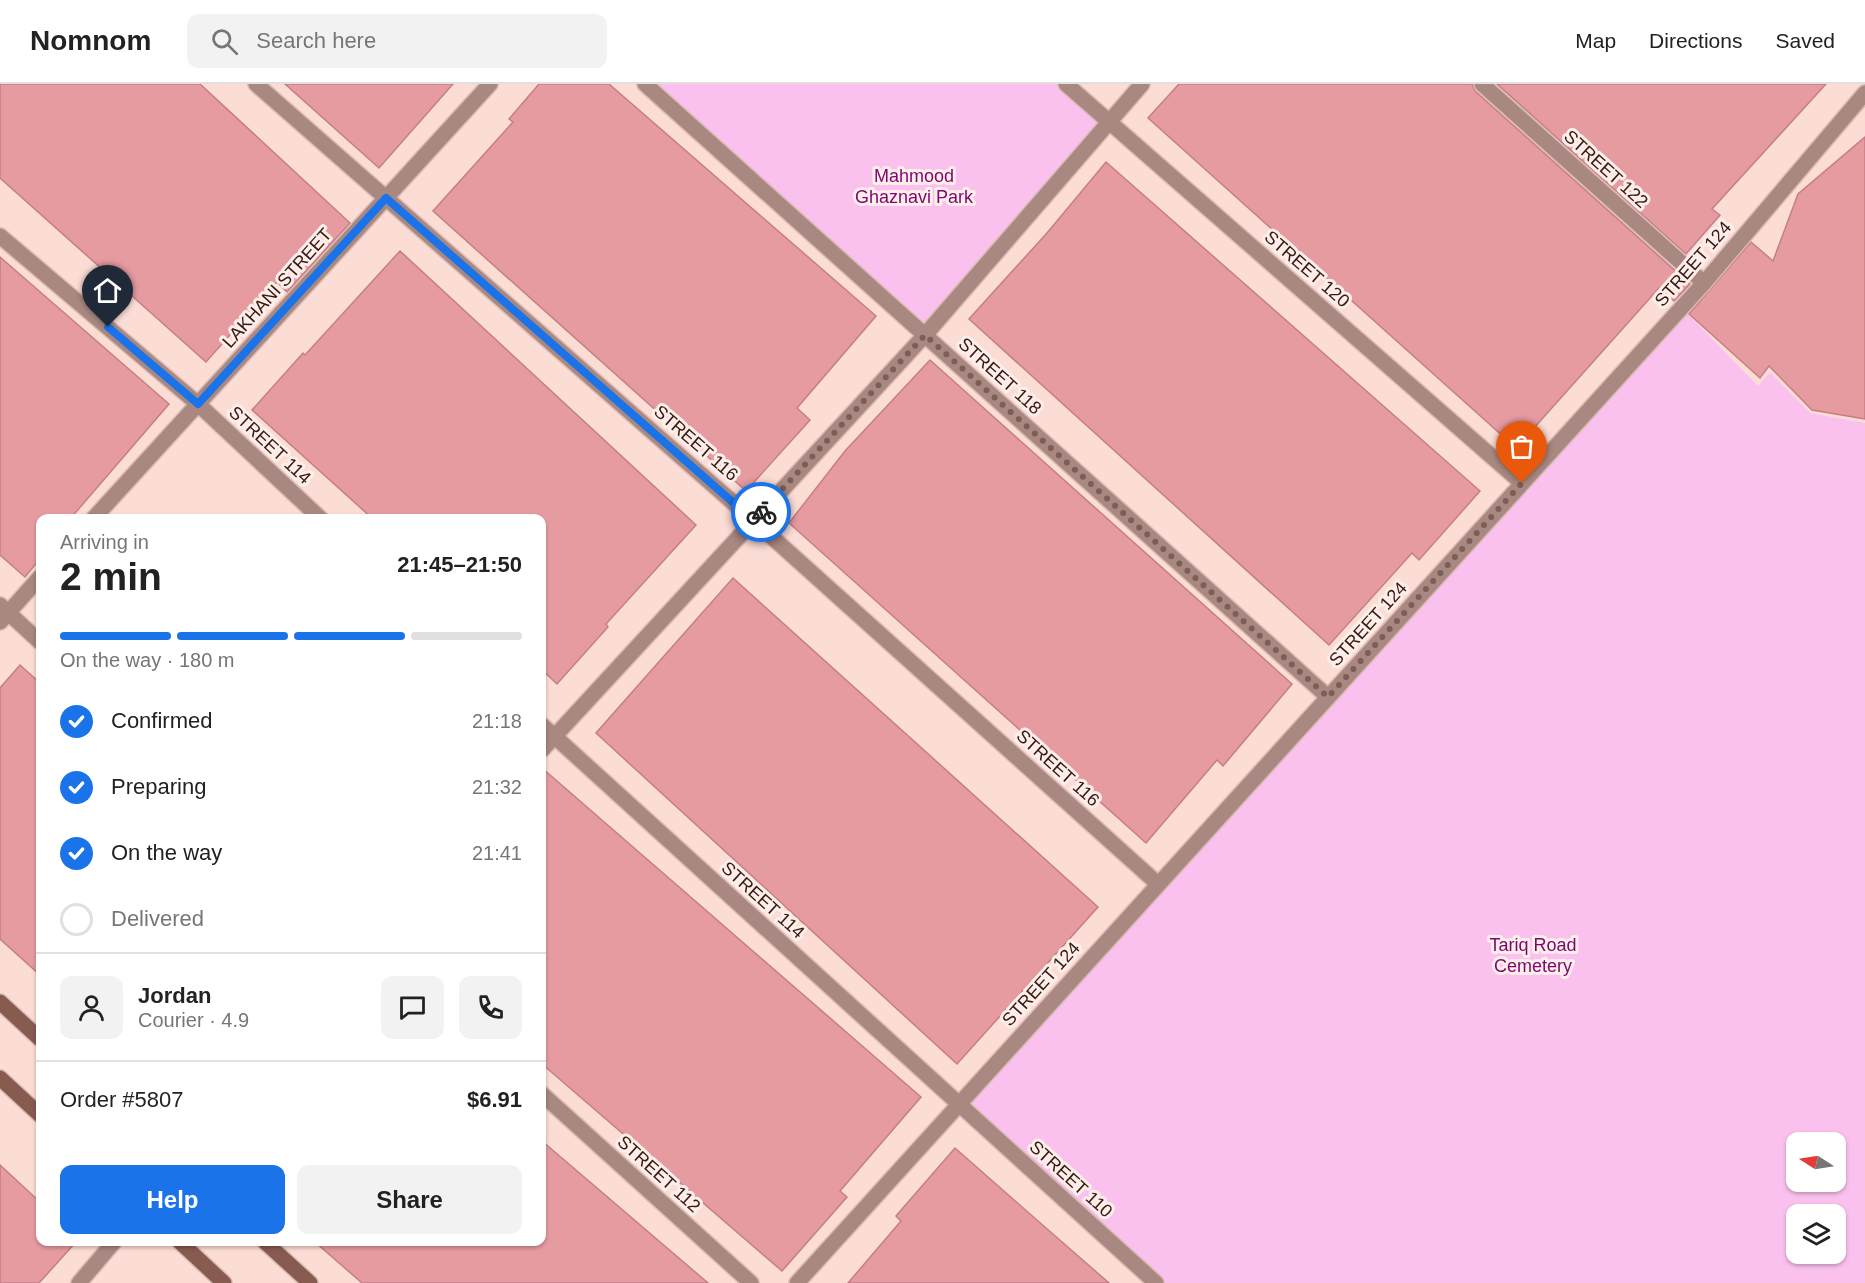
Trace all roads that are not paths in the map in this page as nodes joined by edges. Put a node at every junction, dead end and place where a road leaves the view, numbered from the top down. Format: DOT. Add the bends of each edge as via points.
graph roads {
  1 [pos="256,84"];
  2 [pos="490,84"];
  3 [pos="645,84"];
  4 [pos="1066,84"];
  5 [pos="1142,84"];
  6 [pos="1482,84"];
  7 [pos="1865,93"];
  8 [pos="1109,122"];
  9 [pos="386,198"];
  10 [pos="0,236"];
  11 [pos="1704,283"];
  12 [pos="925,335"];
  13 [pos="198,404"];
  14 [pos="1522,483"];
  15 [pos="98,514"];
  16 [pos="316,514"];
  17 [pos="753,520"];
  18 [pos="36,581"];
  19 [pos="3,613"];
  20 [pos="36,639"];
  21 [pos="1328,697"];
  22 [pos="546,729"];
  23 [pos="554,737"];
  24 [pos="546,746"];
  25 [pos="1158,884"];
  26 [pos="0,1002"];
  27 [pos="36,1035"];
  28 [pos="0,1078"];
  29 [pos="546,1098"];
  30 [pos="960,1103"];
  31 [pos="36,1111"];
  32 [pos="111,1246"];
  33 [pos="184,1246"];
  34 [pos="269,1246"];
  35 [pos="79,1283"];
  36 [pos="224,1283"];
  37 [pos="310,1283"];
  38 [pos="751,1283"];
  39 [pos="796,1283"];
  40 [pos="1156,1283"];
  1 -- 9 [label="street, STREET 116"];
  2 -- 9 [label="street, LAKHANI STREET"];
  3 -- 12 [label="street, STREET 118"];
  4 -- 8 [label="street, STREET 120"];
  5 -- 8 [label="street"];
  6 -- 11 [label="street, STREET 122"];
  7 -- 11 [label="street, STREET 124"];
  8 -- 12 [label="street"];
  8 -- 14 [label="street, STREET 120"];
  9 -- 13 [label="street, LAKHANI STREET"];
  9 -- 17 [label="street, STREET 116"];
  10 -- 13 [label="street, STREET 114"];
  11 -- 14 [label="street, STREET 124"];
  12 -- 17 [label="street"];
  12 -- 21 [label="street, STREET 118"];
  13 -- 15 [label="street, LAKHANI STREET"];
  13 -- 16 [label="street, STREET 114"];
  14 -- 21 [label="street, STREET 124"];
  17 -- 23 [label="street"];
  17 -- 25 [label="street, STREET 116"];
  18 -- 19 [label="street"];
  19 -- 20 [label="street"];
  21 -- 25 [label="street, STREET 124"];
  22 -- 23 [label="street, STREET 114"];
  23 -- 24 [label="street"];
  23 -- 30 [label="street, STREET 114"];
  25 -- 30 [label="street, STREET 124"];
  26 -- 27 [label="main road"];
  28 -- 31 [label="main road"];
  29 -- 38 [label="street, STREET 112"];
  30 -- 39 [label="street, STREET 124"];
  30 -- 40 [label="street, STREET 110"];
  32 -- 35 [label="street"];
  33 -- 36 [label="main road"];
  34 -- 37 [label="main road"];
}
